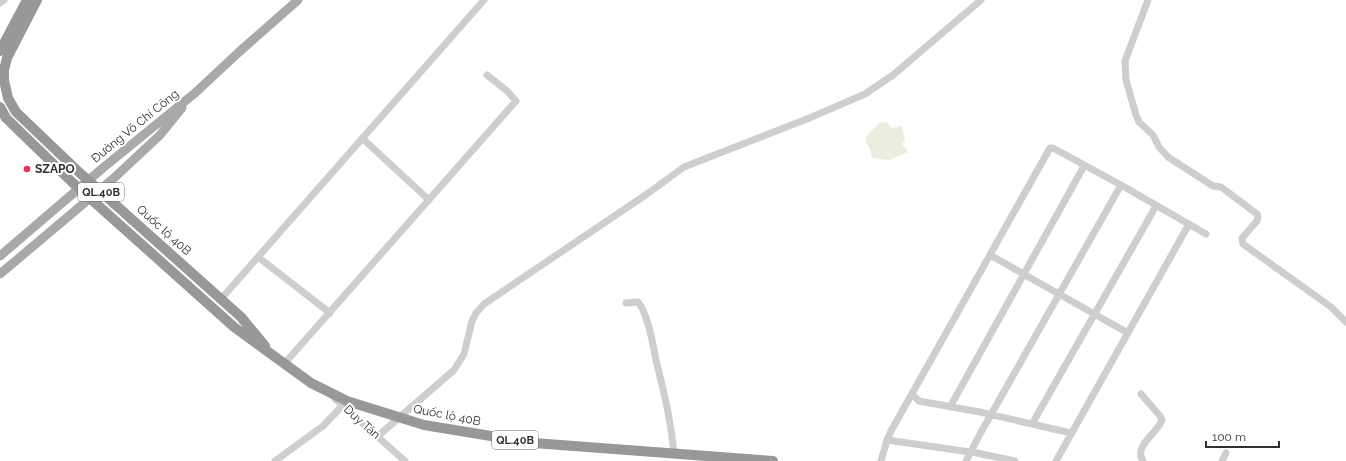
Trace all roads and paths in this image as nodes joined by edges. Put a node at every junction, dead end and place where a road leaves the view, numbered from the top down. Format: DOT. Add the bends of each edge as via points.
graph roads {
  1 [pos="4,0"];
  2 [pos="27,0"];
  3 [pos="37,0"];
  4 [pos="298,0"];
  5 [pos="484,0"];
  6 [pos="981,0"];
  7 [pos="1148,0"];
  8 [pos="0,3"];
  9 [pos="0,51"];
  10 [pos="487,75"];
  11 [pos="194,94"];
  12 [pos="2,112"];
  13 [pos="362,138"];
  14 [pos="1084,166"];
  15 [pos="88,180"];
  16 [pos="1121,185"];
  17 [pos="79,188"];
  18 [pos="99,190"];
  19 [pos="90,198"];
  20 [pos="429,200"];
  21 [pos="1156,206"];
  22 [pos="1189,224"];
  23 [pos="1206,234"];
  24 [pos="990,254"];
  25 [pos="0,256"];
  26 [pos="258,257"];
  27 [pos="0,274"];
  28 [pos="1024,274"];
  29 [pos="1059,294"];
  30 [pos="221,299"];
  31 [pos="626,303"];
  32 [pos="330,313"];
  33 [pos="1095,314"];
  34 [pos="1346,322"];
  35 [pos="1128,333"];
  36 [pos="274,357"];
  37 [pos="284,364"];
  38 [pos="318,386"];
  39 [pos="912,394"];
  40 [pos="1141,394"];
  41 [pos="343,405"];
  42 [pos="950,406"];
  43 [pos="991,414"];
  44 [pos="399,418"];
  45 [pos="1032,424"];
  46 [pos="1071,433"];
  47 [pos="378,436"];
  48 [pos="887,440"];
  49 [pos="971,452"];
  50 [pos="1226,453"];
  51 [pos="674,454"];
  52 [pos="723,459"];
  53 [pos="275,461"];
  54 [pos="405,461"];
  55 [pos="773,461"];
  56 [pos="881,461"];
  57 [pos="966,461"];
  58 [pos="1016,461"];
  59 [pos="1056,461"];
  60 [pos="1143,461"];
  61 [pos="1222,461"];
  1 -- 8 [label="street"];
  2 -- 9 [label="highway"];
  3 -- 15 [label="highway, Quốc lộ 40B / QL.40B" via="7,58 4,80 8,98 16,112"];
  4 -- 11 [label="main road, Đường Võ Chí Công"];
  5 -- 13 [label="street"];
  6 -- 44 [label="street" via="893,75 865,94 684,167 484,304 474,317 464,354 454,370"];
  7 -- 34 [label="street" via="1125,61 1126,80 1139,122 1153,135 1168,157 1213,186 1220,187 1257,214 1258,219 1242,238 1244,244 1331,307"];
  10 -- 20 [label="street" via="516,101"];
  11 -- 15 [label="main road, Đường Võ Chí Công"];
  11 -- 18 [label="main road, Đường Võ Chí Công" via="160,135"];
  12 -- 17 [label="highway, Quốc lộ 40B / QL.40B"];
  13 -- 20 [label="street"];
  13 -- 26 [label="street"];
  14 -- 16 [label="street"];
  14 -- 24 [label="street" via="1050,148"];
  14 -- 28 [label="street"];
  15 -- 17 [label="main road, Đường Võ Chí Công"];
  15 -- 18 [label="highway, Quốc lộ 40B / QL.40B"];
  16 -- 21 [label="street"];
  16 -- 29 [label="street"];
  17 -- 19 [label="highway, Quốc lộ 40B / QL.40B"];
  17 -- 25 [label="main road, Đường Võ Chí Công"];
  18 -- 19 [label="main road, Đường Võ Chí Công"];
  18 -- 30 [label="highway, Quốc lộ 40B / QL.40B"];
  19 -- 27 [label="main road, Đường Võ Chí Công"];
  19 -- 36 [label="highway, Quốc lộ 40B / QL.40B" via="234,327"];
  20 -- 32 [label="street"];
  21 -- 22 [label="street"];
  21 -- 33 [label="street"];
  22 -- 23 [label="street"];
  22 -- 35 [label="street"];
  24 -- 28 [label="street"];
  24 -- 39 [label="street"];
  26 -- 30 [label="street"];
  26 -- 32 [label="street"];
  28 -- 29 [label="street"];
  28 -- 42 [label="street"];
  29 -- 33 [label="street"];
  29 -- 43 [label="street"];
  30 -- 36 [label="highway, Quốc lộ 40B / QL.40B" via="241,317"];
  31 -- 51 [label="street" via="638,302 646,319 667,404"];
  32 -- 37 [label="street"];
  33 -- 35 [label="street"];
  33 -- 45 [label="street"];
  35 -- 46 [label="street"];
  36 -- 37 [label="highway, Quốc lộ 40B / QL.40B"];
  37 -- 38 [label="highway, Quốc lộ 40B / QL.40B"];
  38 -- 41 [label="street, Duy Tân"];
  38 -- 44 [label="highway, Quốc lộ 40B / QL.40B" via="347,401"];
  39 -- 42 [label="street" via="919,401"];
  39 -- 48 [label="street"];
  40 -- 60 [label="street" via="1162,420 1141,448"];
  41 -- 47 [label="street, Duy Tân"];
  41 -- 53 [label="street" via="324,426"];
  42 -- 43 [label="street"];
  43 -- 45 [label="street"];
  43 -- 49 [label="street"];
  44 -- 47 [label="street"];
  44 -- 51 [label="highway, Quốc lộ 40B / QL.40B" via="424,425 534,443"];
  45 -- 46 [label="street"];
  46 -- 59 [label="street"];
  47 -- 54 [label="street, Duy Tân"];
  48 -- 49 [label="street"];
  48 -- 56 [label="street"];
  49 -- 57 [label="street"];
  49 -- 58 [label="street"];
  50 -- 61 [label="street"];
  51 -- 52 [label="highway, Quốc lộ 40B / QL.40B"];
  52 -- 55 [label="highway, Quốc lộ 40B / QL.40B"];
}
